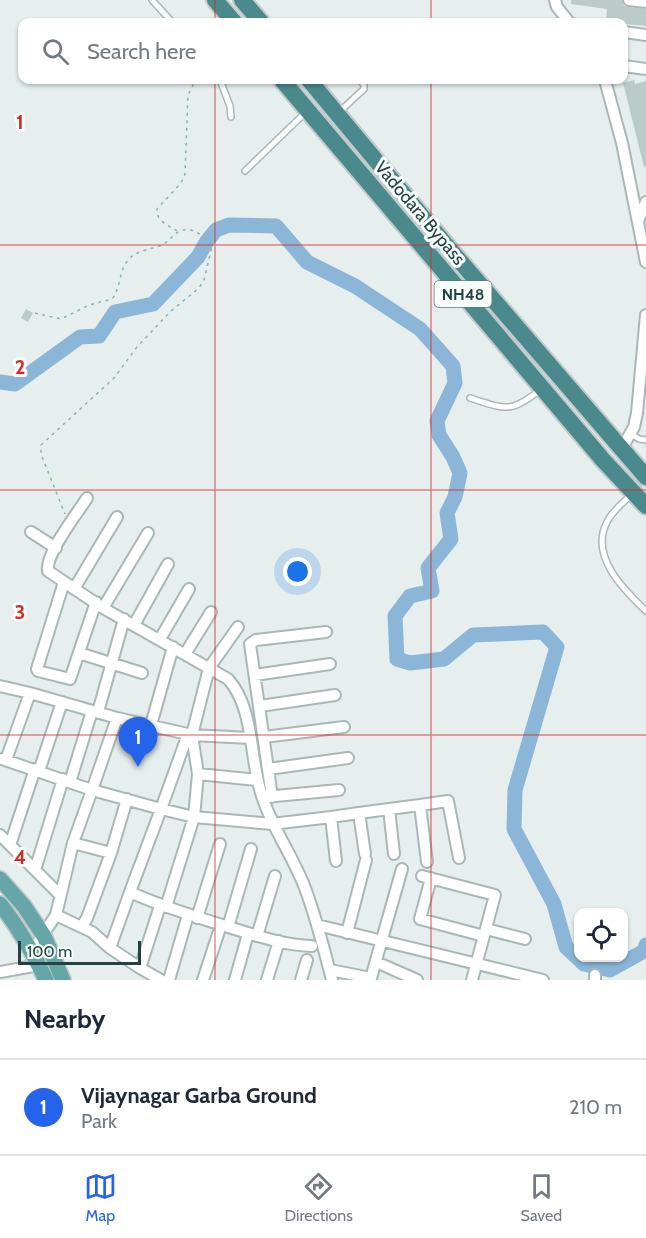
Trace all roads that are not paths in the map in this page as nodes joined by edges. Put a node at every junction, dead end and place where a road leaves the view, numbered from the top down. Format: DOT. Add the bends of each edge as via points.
graph roads {
  1 [pos="152,0"];
  2 [pos="215,0"];
  3 [pos="243,0"];
  4 [pos="555,0"];
  5 [pos="629,0"];
  6 [pos="646,2"];
  7 [pos="168,18"];
  8 [pos="231,18"];
  9 [pos="258,18"];
  10 [pos="565,18"];
  11 [pos="628,33"];
  12 [pos="646,35"];
  13 [pos="628,67"];
  14 [pos="646,69"];
  15 [pos="222,84"];
  16 [pos="285,84"];
  17 [pos="312,84"];
  18 [pos="363,84"];
  19 [pos="606,84"];
  20 [pos="308,110"];
  21 [pos="337,114"];
  22 [pos="231,117"];
  23 [pos="244,171"];
  24 [pos="646,202"];
  25 [pos="638,222"];
  26 [pos="644,245"];
  27 [pos="646,262"];
  28 [pos="646,315"];
  29 [pos="542,388"];
  30 [pos="470,398"];
  31 [pos="642,401"];
  32 [pos="646,440"];
  33 [pos="626,441"];
  34 [pos="646,477"];
  35 [pos="633,493"];
  36 [pos="87,498"];
  37 [pos="646,506"];
  38 [pos="117,517"];
  39 [pos="31,532"];
  40 [pos="148,533"];
  41 [pos="56,548"];
  42 [pos="168,564"];
  43 [pos="64,582"];
  44 [pos="74,589"];
  45 [pos="189,590"];
  46 [pos="100,605"];
  47 [pos="646,611"];
  48 [pos="211,612"];
  49 [pos="129,622"];
  50 [pos="238,627"];
  51 [pos="326,632"];
  52 [pos="160,639"];
  53 [pos="173,647"];
  54 [pos="79,653"];
  55 [pos="185,654"];
  56 [pos="111,663"];
  57 [pos="330,664"];
  58 [pos="209,668"];
  59 [pos="142,673"];
  60 [pos="255,675"];
  61 [pos="0,686"];
  62 [pos="30,693"];
  63 [pos="335,695"];
  64 [pos="62,702"];
  65 [pos="260,706"];
  66 [pos="95,712"];
  67 [pos="117,718"];
  68 [pos="151,724"];
  69 [pos="344,727"];
  70 [pos="190,734"];
  71 [pos="264,737"];
  72 [pos="249,738"];
  73 [pos="348,758"];
  74 [pos="2,761"];
  75 [pos="268,769"];
  76 [pos="37,770"];
  77 [pos="198,774"];
  78 [pos="257,780"];
  79 [pos="67,781"];
  80 [pos="92,790"];
  81 [pos="339,790"];
  82 [pos="267,797"];
  83 [pos="127,799"];
  84 [pos="420,805"];
  85 [pos="160,808"];
  86 [pos="389,809"];
  87 [pos="359,813"];
  88 [pos="194,817"];
  89 [pos="332,817"];
  90 [pos="272,824"];
  91 [pos="0,835"];
  92 [pos="73,843"];
  93 [pos="220,843"];
  94 [pos="10,845"];
  95 [pos="251,849"];
  96 [pos="111,853"];
  97 [pos="365,854"];
  98 [pos="394,854"];
  99 [pos="459,858"];
  100 [pos="336,861"];
  101 [pos="427,862"];
  102 [pos="402,869"];
  103 [pos="35,870"];
  104 [pos="372,874"];
  105 [pos="275,876"];
  106 [pos="0,879"];
  107 [pos="130,892"];
  108 [pos="60,896"];
  109 [pos="0,904"];
  110 [pos="163,906"];
  111 [pos="56,915"];
  112 [pos="193,917"];
  113 [pos="317,925"];
  114 [pos="82,926"];
  115 [pos="224,926"];
  116 [pos="347,933"];
  117 [pos="485,933"];
  118 [pos="253,935"];
  119 [pos="44,936"];
  120 [pos="525,939"];
  121 [pos="382,940"];
  122 [pos="279,942"];
  123 [pos="312,946"];
  124 [pos="110,948"];
  125 [pos="32,951"];
  126 [pos="307,960"];
  127 [pos="477,963"];
  128 [pos="39,965"];
  129 [pos="383,965"];
  130 [pos="140,968"];
  131 [pos="0,972"];
  132 [pos="331,975"];
  133 [pos="46,980"];
  134 [pos="63,980"];
  135 [pos="161,980"];
  136 [pos="169,980"];
  137 [pos="203,980"];
  138 [pos="235,980"];
  139 [pos="267,980"];
  140 [pos="301,980"];
  141 [pos="418,980"];
  142 [pos="472,980"];
  143 [pos="543,980"];
  1 -- 7 [label="lane"];
  2 -- 8 [label="highway"];
  3 -- 9 [label="highway"];
  4 -- 10 [label="street"];
  5 -- 6 [label="street"];
  11 -- 12 [label="street"];
  13 -- 14 [label="street"];
  15 -- 22 [label="lane"];
  16 -- 20 [label="highway, Vadodara Bypass / NH48"];
  17 -- 21 [label="highway, Vadodara Bypass / NH48"];
  18 -- 21 [label="lane" via="362,93"];
  19 -- 25 [label="street"];
  20 -- 23 [label="lane"];
  20 -- 29 [label="highway, Vadodara Bypass / NH48"];
  21 -- 33 [label="highway, Vadodara Bypass / NH48" via="447,246"];
  24 -- 25 [label="street"];
  25 -- 26 [label="street"];
  26 -- 27 [label="street"];
  28 -- 31 [label="street"];
  29 -- 30 [label="lane" via="519,406 506,408"];
  29 -- 35 [label="highway, Vadodara Bypass / NH48"];
  31 -- 33 [label="street"];
  32 -- 33 [label="lane"];
  33 -- 34 [label="highway, Vadodara Bypass / NH48"];
  35 -- 37 [label="highway, Vadodara Bypass / NH48"];
  35 -- 47 [label="lane" via="606,523 602,543 616,579"];
  36 -- 41 [label="street"];
  38 -- 44 [label="street"];
  39 -- 41 [label="street"];
  40 -- 46 [label="street"];
  41 -- 43 [label="street" via="47,568"];
  42 -- 49 [label="street"];
  43 -- 44 [label="street"];
  43 -- 54 [label="street" via="38,670 69,680"];
  44 -- 46 [label="street"];
  45 -- 52 [label="street"];
  46 -- 49 [label="street"];
  46 -- 54 [label="street"];
  48 -- 55 [label="street"];
  49 -- 52 [label="street"];
  49 -- 56 [label="street"];
  50 -- 58 [label="street"];
  51 -- 60 [label="street" via="252,642"];
  52 -- 53 [label="street"];
  53 -- 55 [label="street"];
  53 -- 68 [label="street"];
  54 -- 56 [label="street"];
  55 -- 58 [label="street"];
  56 -- 59 [label="street"];
  56 -- 66 [label="street"];
  57 -- 60 [label="street"];
  58 -- 70 [label="street"];
  58 -- 72 [label="street" via="238,690"];
  60 -- 65 [label="street"];
  61 -- 62 [label="street"];
  62 -- 64 [label="street"];
  62 -- 74 [label="street"];
  63 -- 65 [label="street"];
  64 -- 66 [label="street"];
  64 -- 76 [label="street"];
  65 -- 71 [label="street"];
  66 -- 67 [label="street"];
  66 -- 79 [label="street"];
  67 -- 68 [label="street"];
  67 -- 80 [label="street"];
  68 -- 70 [label="street"];
  69 -- 71 [label="street"];
  70 -- 72 [label="street"];
  70 -- 77 [label="street"];
  70 -- 85 [label="street"];
  71 -- 75 [label="street"];
  72 -- 78 [label="street"];
  73 -- 75 [label="street"];
  74 -- 76 [label="street"];
  75 -- 82 [label="street"];
  76 -- 79 [label="street"];
  76 -- 94 [label="street"];
  77 -- 78 [label="street"];
  77 -- 88 [label="street"];
  78 -- 82 [label="street"];
  79 -- 80 [label="street"];
  79 -- 103 [label="street"];
  80 -- 83 [label="street"];
  80 -- 92 [label="street"];
  81 -- 82 [label="street"];
  82 -- 90 [label="street"];
  83 -- 85 [label="street"];
  83 -- 96 [label="street"];
  84 -- 86 [label="street"];
  84 -- 99 [label="street" via="448,801"];
  84 -- 101 [label="street"];
  85 -- 88 [label="street"];
  85 -- 107 [label="street"];
  86 -- 87 [label="street"];
  86 -- 98 [label="street"];
  87 -- 89 [label="street"];
  87 -- 97 [label="street"];
  88 -- 90 [label="street"];
  88 -- 110 [label="street"];
  89 -- 90 [label="street"];
  89 -- 100 [label="street"];
  90 -- 113 [label="street" via="305,887"];
  91 -- 94 [label="street"];
  92 -- 96 [label="street"];
  92 -- 108 [label="street"];
  93 -- 112 [label="street"];
  94 -- 103 [label="street"];
  95 -- 115 [label="street"];
  96 -- 114 [label="street"];
  102 -- 121 [label="street"];
  103 -- 108 [label="street"];
  104 -- 116 [label="street" via="366,860"];
  105 -- 118 [label="street"];
  106 -- 119 [label="main road"];
  107 -- 110 [label="street"];
  107 -- 124 [label="street"];
  108 -- 111 [label="street"];
  109 -- 125 [label="main road"];
  110 -- 112 [label="street"];
  110 -- 130 [label="street"];
  111 -- 114 [label="street"];
  111 -- 119 [label="street"];
  112 -- 115 [label="street"];
  112 -- 136 [label="street"];
  113 -- 116 [label="street"];
  113 -- 132 [label="street"];
  114 -- 124 [label="street"];
  115 -- 118 [label="street"];
  115 -- 137 [label="street"];
  116 -- 121 [label="street"];
  117 -- 117 [label="street" via="420,919 427,877 494,893"];
  117 -- 120 [label="street"];
  117 -- 127 [label="street"];
  118 -- 122 [label="street"];
  118 -- 138 [label="street"];
  119 -- 125 [label="street"];
  119 -- 134 [label="main road"];
  121 -- 127 [label="street"];
  121 -- 132 [label="street" via="370,978"];
  122 -- 123 [label="street"];
  122 -- 139 [label="street"];
  124 -- 130 [label="street"];
  125 -- 128 [label="main road"];
  126 -- 140 [label="street"];
  127 -- 142 [label="street"];
  127 -- 143 [label="street"];
  128 -- 131 [label="street"];
  128 -- 133 [label="main road"];
  129 -- 141 [label="street"];
  130 -- 135 [label="street"];
}
